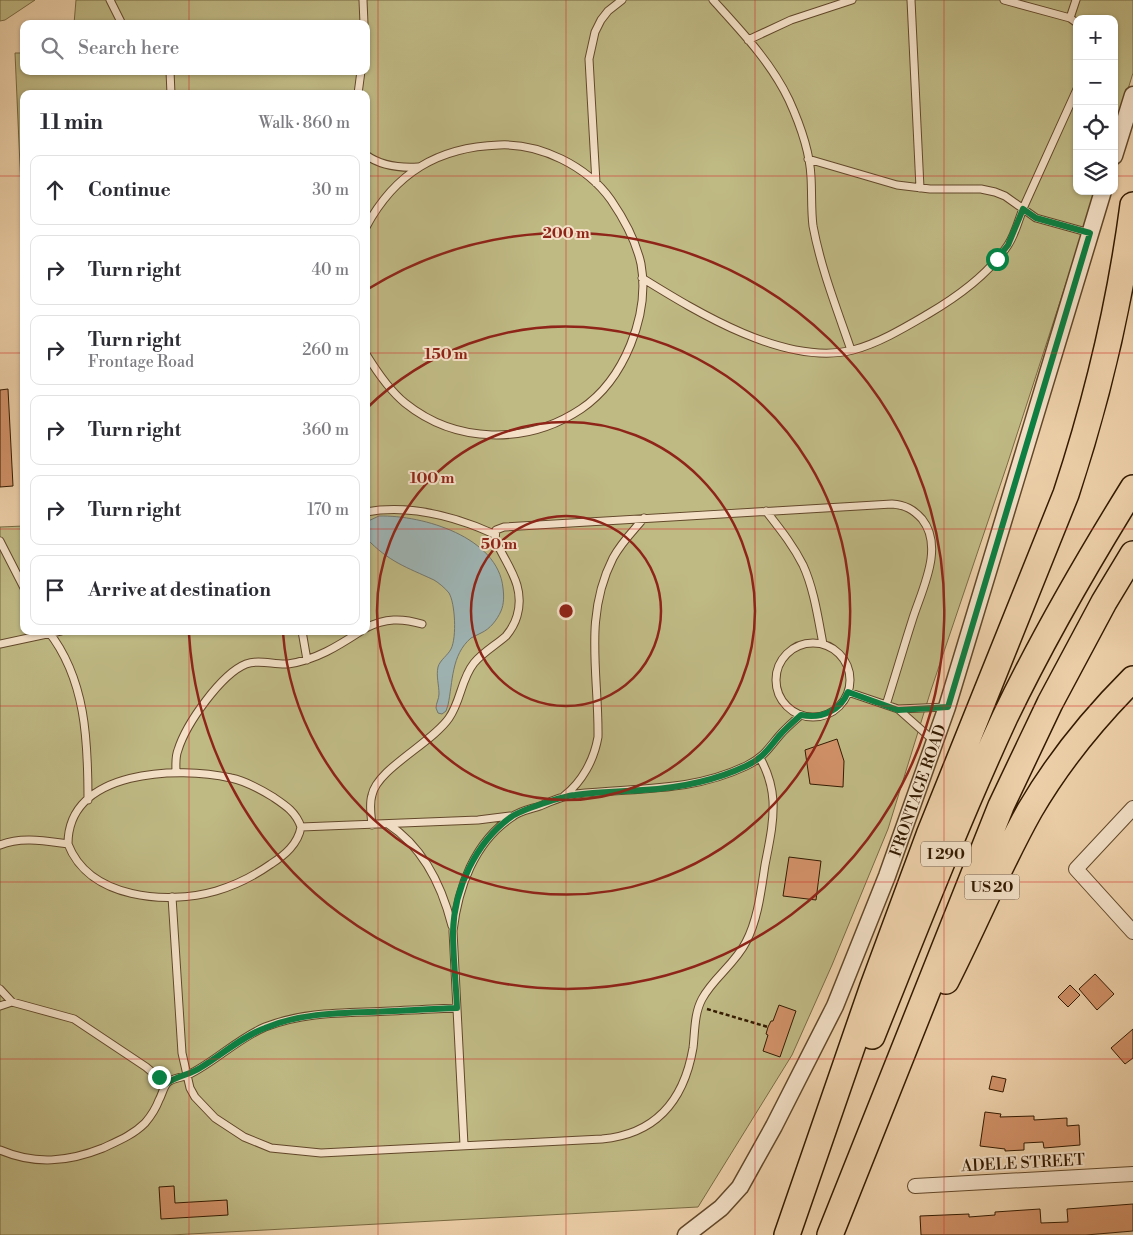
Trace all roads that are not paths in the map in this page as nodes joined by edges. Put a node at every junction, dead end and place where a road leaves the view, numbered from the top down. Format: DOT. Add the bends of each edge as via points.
graph roads {
  1 [pos="110,0"];
  2 [pos="363,0"];
  3 [pos="622,0"];
  4 [pos="713,0"];
  5 [pos="852,0"];
  6 [pos="911,0"];
  7 [pos="1004,0"];
  8 [pos="1076,0"];
  9 [pos="1070,18"];
  10 [pos="120,20"];
  11 [pos="364,20"];
  12 [pos="1073,20"];
  13 [pos="748,40"];
  14 [pos="170,75"];
  15 [pos="360,75"];
  16 [pos="172,90"];
  17 [pos="359,90"];
  18 [pos="1133,96"];
  19 [pos="1073,98"];
  20 [pos="1116,150"];
  21 [pos="370,157"];
  22 [pos="808,159"];
  23 [pos="418,167"];
  24 [pos="596,183"];
  25 [pos="920,188"];
  26 [pos="1102,195"];
  27 [pos="1133,205"];
  28 [pos="1023,209"];
  29 [pos="370,220"];
  30 [pos="1090,233"];
  31 [pos="642,278"];
  32 [pos="851,350"];
  33 [pos="370,361"];
  34 [pos="1133,488"];
  35 [pos="370,511"];
  36 [pos="766,511"];
  37 [pos="644,518"];
  38 [pos="494,534"];
  39 [pos="0,541"];
  40 [pos="1133,554"];
  41 [pos="20,580"];
  42 [pos="422,624"];
  43 [pos="370,626"];
  44 [pos="37,635"];
  45 [pos="51,635"];
  46 [pos="303,635"];
  47 [pos="355,635"];
  48 [pos="0,644"];
  49 [pos="823,644"];
  50 [pos="307,660"];
  51 [pos="1133,679"];
  52 [pos="848,692"];
  53 [pos="886,705"];
  54 [pos="948,707"];
  55 [pos="898,710"];
  56 [pos="801,715"];
  57 [pos="935,742"];
  58 [pos="760,758"];
  59 [pos="176,773"];
  60 [pos="562,797"];
  61 [pos="88,800"];
  62 [pos="1133,808"];
  63 [pos="513,816"];
  64 [pos="388,824"];
  65 [pos="372,825"];
  66 [pos="301,827"];
  67 [pos="68,844"];
  68 [pos="0,845"];
  69 [pos="172,898"];
  70 [pos="453,931"];
  71 [pos="1133,932"];
  72 [pos="0,989"];
  73 [pos="12,1002"];
  74 [pos="0,1006"];
  75 [pos="457,1008"];
  76 [pos="186,1076"];
  77 [pos="166,1084"];
  78 [pos="880,1112"];
  79 [pos="464,1145"];
  80 [pos="0,1150"];
  81 [pos="1133,1174"];
  82 [pos="915,1186"];
  83 [pos="686,1235"];
  84 [pos="787,1235"];
  85 [pos="793,1235"];
  86 [pos="830,1235"];
  1 -- 10 [label="lane"];
  2 -- 11 [label="lane"];
  3 -- 24 [label="lane" via="601,20 590,59"];
  4 -- 13 [label="lane"];
  5 -- 13 [label="lane" via="791,20"];
  6 -- 25 [label="lane"];
  7 -- 9 [label="lane"];
  8 -- 9 [label="lane"];
  9 -- 12 [label="lane"];
  13 -- 22 [label="lane" via="773,72 790,102"];
  14 -- 16 [label="lane"];
  15 -- 17 [label="lane"];
  18 -- 20 [label="street"];
  19 -- 28 [label="lane"];
  21 -- 23 [label="lane" via="388,165"];
  22 -- 25 [label="lane" via="879,181"];
  22 -- 32 [label="lane" via="818,248"];
  23 -- 24 [label="lane" via="461,149 508,144 563,160"];
  23 -- 29 [label="lane" via="394,187"];
  24 -- 31 [label="lane" via="623,218 634,243"];
  25 -- 28 [label="lane" via="995,192"];
  26 -- 30 [label="street, FRONTAGE ROAD"];
  27 -- 84 [label="highway" via="1118,302 1078,458 929,835"];
  28 -- 30 [label="lane" via="1036,218"];
  28 -- 32 [label="lane" via="1008,245 981,275 911,324"];
  30 -- 54 [label="street, FRONTAGE ROAD"];
  31 -- 32 [label="lane" via="710,318 774,344 823,354"];
  31 -- 33 [label="lane" via="642,305 635,336 624,361 607,386 582,409 549,426 515,435 482,435 452,429 405,403 384,382"];
  34 -- 85 [label="highway, I 290" via="1054,621 1006,715 967,802"];
  35 -- 38 [label="lane" via="388,509 429,513 456,519"];
  36 -- 37 [label="lane"];
  36 -- 49 [label="lane" via="804,567"];
  36 -- 53 [label="lane" via="892,504 911,508 924,522 931,542 930,563"];
  37 -- 38 [label="lane" via="504,527"];
  37 -- 60 [label="lane" via="614,556 600,590 594,632 596,751 574,788"];
  38 -- 65 [label="lane" via="517,582 520,604 515,622 506,636 471,667 454,710 442,727 374,787 370,804"];
  39 -- 41 [label="lane"];
  40 -- 78 [label="highway, I 290" via="1054,695 1001,806"];
  42 -- 43 [label="lane" via="395,619"];
  44 -- 48 [label="lane"];
  45 -- 61 [label="lane" via="70,666 84,717"];
  46 -- 50 [label="lane"];
  47 -- 50 [label="lane"];
  49 -- 52 [label="lane" via="835,650 845,661 850,675"];
  49 -- 56 [label="lane" via="807,643 793,648 782,659 776,673 779,696 789,708"];
  50 -- 59 [label="lane" via="281,664 253,662 235,670 211,694 183,738 178,749"];
  51 -- 78 [label="highway, US 20" via="1084,733 1031,810"];
  52 -- 53 [label="lane"];
  52 -- 56 [label="lane" via="841,704 826,714"];
  53 -- 55 [label="lane"];
  54 -- 55 [label="lane"];
  54 -- 57 [label="street, FRONTAGE ROAD"];
  55 -- 57 [label="lane"];
  56 -- 58 [label="lane"];
  57 -- 83 [label="street, FRONTAGE ROAD" via="887,876 835,1006 740,1187 721,1208"];
  58 -- 60 [label="lane" via="691,785"];
  58 -- 79 [label="lane" via="768,774 773,801 757,911 745,944 699,1006 686,1076 667,1109 656,1120 625,1135"];
  59 -- 61 [label="lane" via="121,780"];
  59 -- 66 [label="lane" via="194,772 233,778 252,785 286,806"];
  60 -- 63 [label="lane"];
  61 -- 67 [label="lane" via="78,810"];
  62 -- 71 [label="street" via="1076,869"];
  63 -- 64 [label="lane"];
  63 -- 70 [label="lane" via="497,828 477,854 461,889"];
  64 -- 65 [label="lane"];
  64 -- 70 [label="lane" via="422,856 441,890"];
  65 -- 66 [label="lane"];
  66 -- 69 [label="lane" via="295,844 254,876 214,892"];
  67 -- 68 [label="lane" via="34,840"];
  67 -- 69 [label="lane" via="81,866 111,887"];
  69 -- 76 [label="lane"];
  70 -- 75 [label="lane"];
  72 -- 73 [label="lane"];
  73 -- 74 [label="lane"];
  73 -- 77 [label="lane" via="74,1019"];
  75 -- 76 [label="lane" via="292,1018 246,1036"];
  75 -- 79 [label="lane"];
  76 -- 77 [label="lane"];
  76 -- 79 [label="lane" via="195,1097 215,1118 244,1137 271,1148 321,1153"];
  77 -- 80 [label="lane" via="146,1122 124,1139 100,1149 56,1160 24,1158"];
  78 -- 86 [label="highway, I 290"];
  81 -- 82 [label="street, ADELE STREET"];
}
